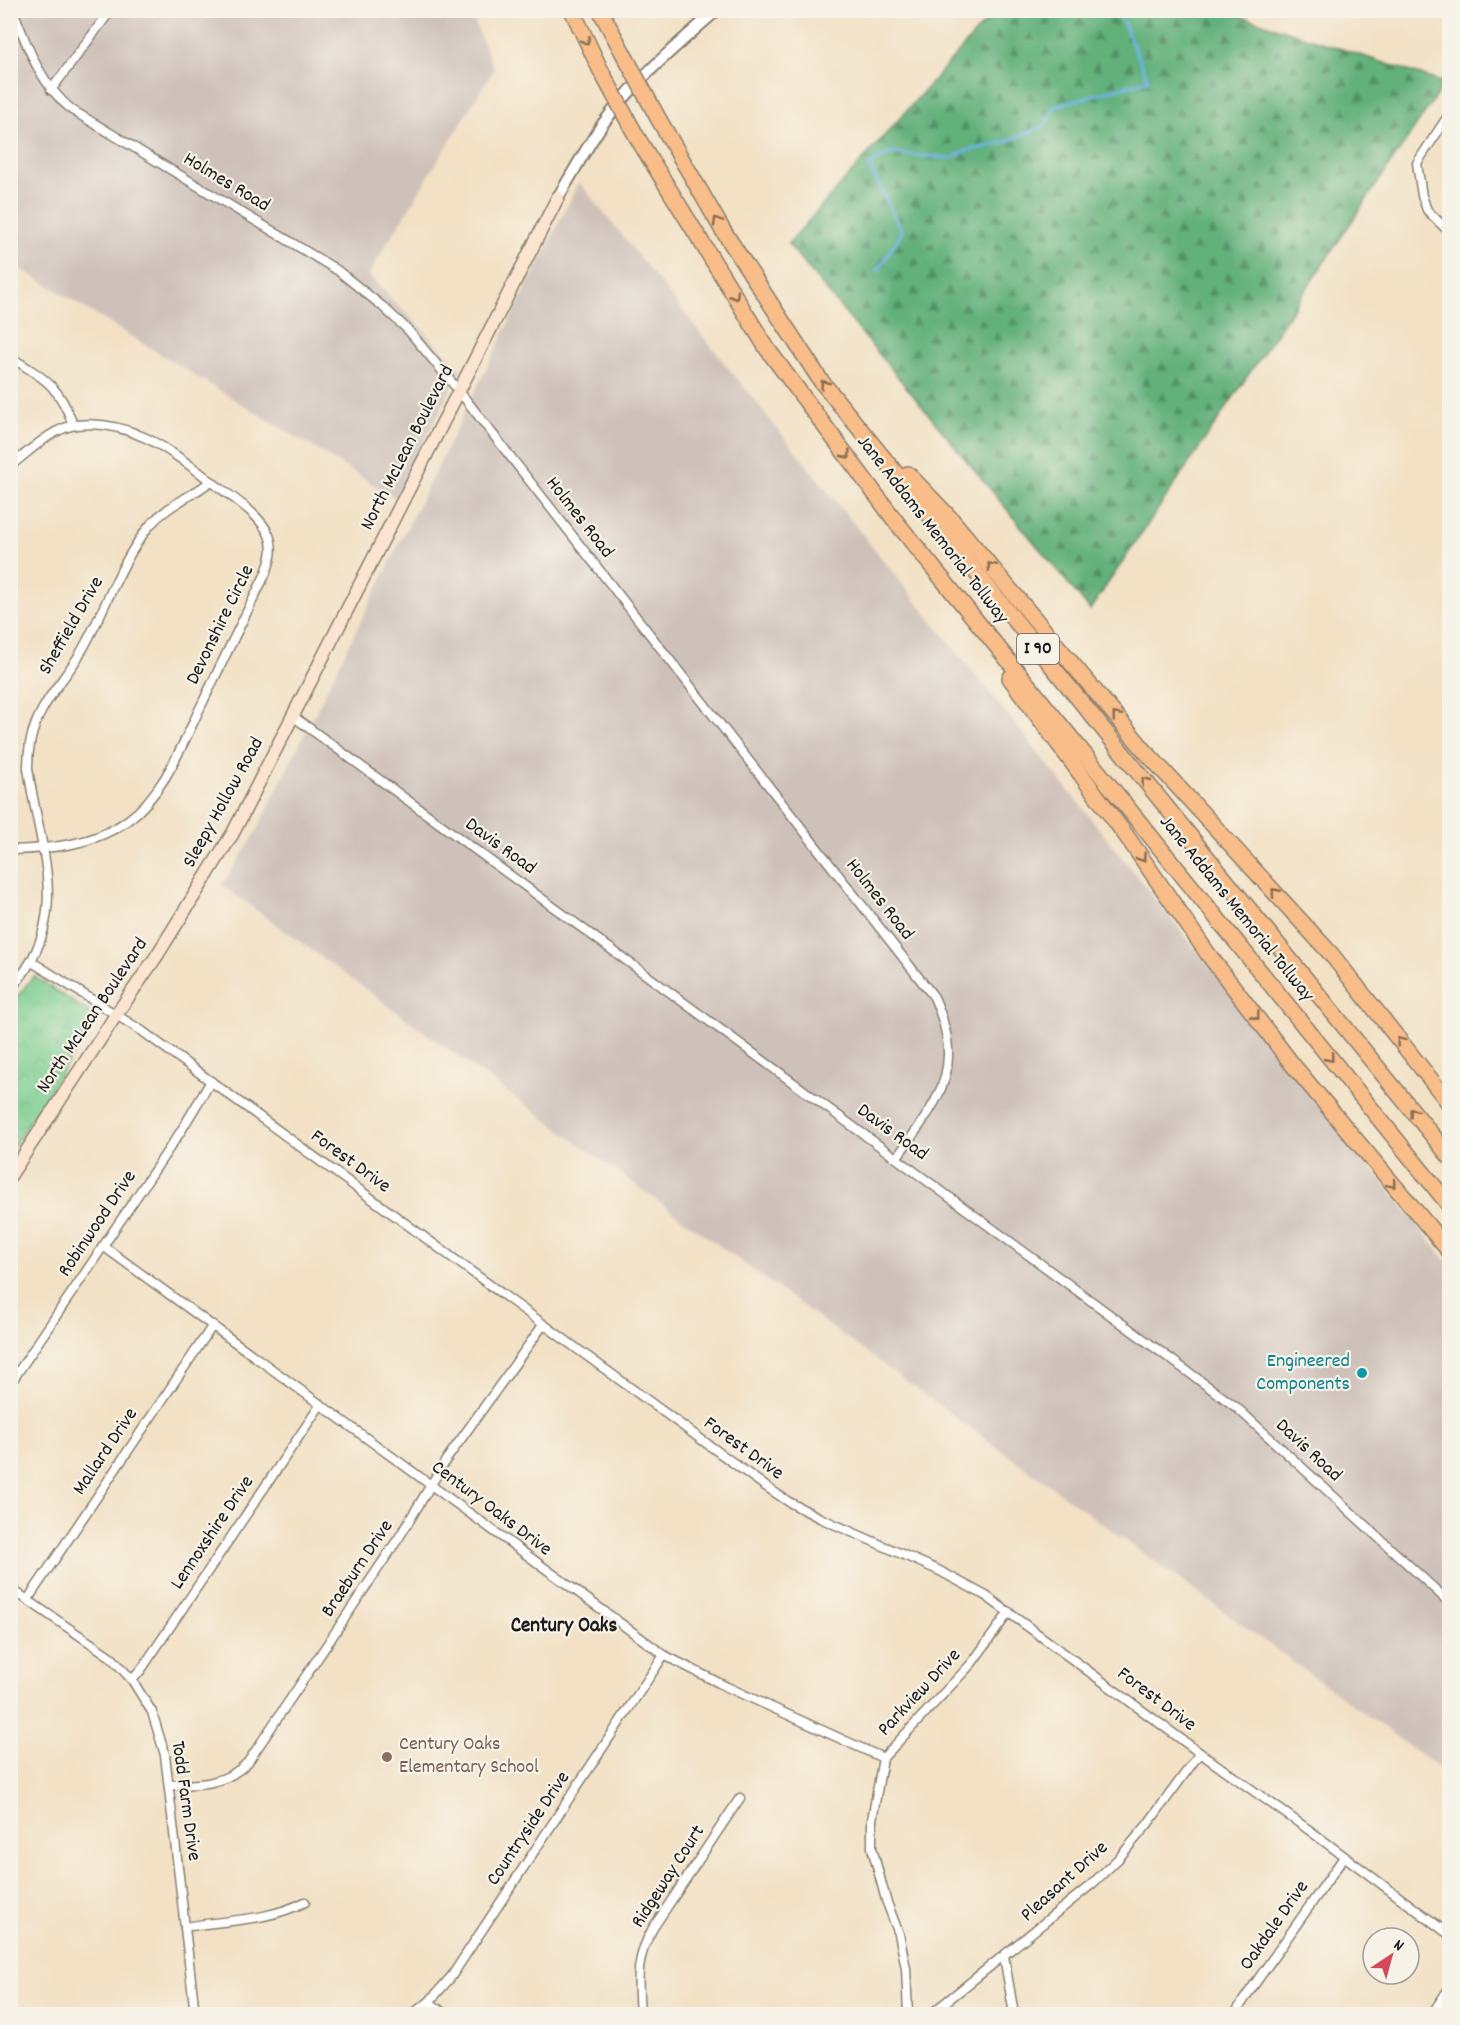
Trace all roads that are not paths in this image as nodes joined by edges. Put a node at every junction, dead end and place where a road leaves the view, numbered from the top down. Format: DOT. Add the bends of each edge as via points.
graph roads {
  1 [pos="13,10"];
  2 [pos="111,10"];
  3 [pos="572,10"];
  4 [pos="600,10"];
  5 [pos="717,10"];
  6 [pos="51,90"];
  7 [pos="1449,112"];
  8 [pos="558,197"];
  9 [pos="1444,227"];
  10 [pos="10,357"];
  11 [pos="459,391"];
  12 [pos="843,408"];
  13 [pos="73,426"];
  14 [pos="10,466"];
  15 [pos="211,481"];
  16 [pos="897,523"];
  17 [pos="294,717"];
  18 [pos="43,848"];
  19 [pos="10,850"];
  20 [pos="188,908"];
  21 [pos="32,962"];
  22 [pos="10,990"];
  23 [pos="116,1015"];
  24 [pos="211,1081"];
  25 [pos="1449,1104"];
  26 [pos="897,1157"];
  27 [pos="1449,1157"];
  28 [pos="10,1176"];
  29 [pos="1449,1206"];
  30 [pos="103,1246"];
  31 [pos="1449,1252"];
  32 [pos="213,1324"];
  33 [pos="543,1325"];
  34 [pos="10,1384"];
  35 [pos="321,1404"];
  36 [pos="432,1484"];
  37 [pos="10,1588"];
  38 [pos="28,1599"];
  39 [pos="1449,1603"];
  40 [pos="1009,1612"];
  41 [pos="664,1655"];
  42 [pos="132,1680"];
  43 [pos="1200,1753"];
  44 [pos="883,1758"];
  45 [pos="169,1785"];
  46 [pos="740,1798"];
  47 [pos="1344,1857"];
  48 [pos="305,1902"];
  49 [pos="185,1927"];
  50 [pos="1449,1935"];
  51 [pos="1004,1956"];
  52 [pos="1449,1988"];
  53 [pos="429,2002"];
  54 [pos="195,2014"];
  55 [pos="412,2014"];
  56 [pos="445,2014"];
  57 [pos="640,2014"];
  58 [pos="908,2014"];
  59 [pos="931,2014"];
  60 [pos="1014,2014"];
  61 [pos="1235,2014"];
  62 [pos="1432,2014"];
  1 -- 6 [label="street, Holmes Road" via="35,64"];
  2 -- 6 [label="street"];
  3 -- 16 [label="highway, Jane Addams Memorial Tollway / I 90, one-way, bridge" via="638,139 768,350"];
  12 -- 4 [label="highway, Jane Addams Memorial Tollway / I 90, one-way, bridge" via="821,381 722,229"];
  5 -- 8 [label="street" via="630,91 602,125"];
  6 -- 11 [label="street, Holmes Road" via="86,119 337,270 408,330"];
  7 -- 9 [label="street" via="1417,163 1427,210"];
  8 -- 11 [label="main road, North McLean Boulevard"];
  10 -- 13 [label="street" via="50,383 60,394"];
  11 -- 17 [label="main road, North McLean Boulevard"];
  11 -- 26 [label="street, Holmes Road" via="934,997 946,1032 948,1065 944,1083 934,1105"];
  25 -- 12 [label="highway, one-way" via="1330,954 1146,752 951,519"];
  27 -- 12 [label="highway, Jane Addams Memorial Tollway / I 90, one-way"];
  13 -- 14 [label="street, Devonshire Circle" via="57,432"];
  13 -- 15 [label="street, Devonshire Circle" via="106,426 142,436"];
  15 -- 18 [label="street, Sheffield Drive" via="166,510 144,533 78,657 42,710 31,742 28,768"];
  15 -- 18 [label="street, Devonshire Circle" via="260,521 269,536 271,557 265,575 171,766 150,800 127,821 102,835"];
  16 -- 29 [label="highway, Jane Addams Memorial Tollway / I 90, one-way"];
  16 -- 31 [label="highway, one-way" via="1208,954 1292,1064"];
  17 -- 20 [label="main road, Sleepy Hollow Road"];
  17 -- 26 [label="street, Davis Road"];
  18 -- 19 [label="street, Devonshire Circle"];
  18 -- 21 [label="street, Sheffield Drive" via="48,911"];
  20 -- 23 [label="main road, North McLean Boulevard"];
  21 -- 22 [label="street, Sheffield Drive"];
  21 -- 23 [label="street, Forest Drive"];
  23 -- 24 [label="street, Forest Drive"];
  23 -- 28 [label="main road, North McLean Boulevard"];
  24 -- 30 [label="street, Robinwood Drive"];
  24 -- 33 [label="street, Forest Drive"];
  26 -- 39 [label="street, Davis Road" via="1236,1407"];
  30 -- 32 [label="street, Century Oaks Drive"];
  30 -- 34 [label="street, Robinwood Drive"];
  32 -- 35 [label="street, Century Oaks Drive"];
  32 -- 38 [label="street, Mallard Drive"];
  33 -- 36 [label="street, Braeburn Drive"];
  33 -- 40 [label="street, Forest Drive" via="789,1502 955,1578"];
  35 -- 36 [label="street, Century Oaks Drive"];
  35 -- 42 [label="street, Lennoxshire Drive"];
  36 -- 41 [label="street, Century Oaks Drive"];
  36 -- 45 [label="street, Braeburn Drive" via="248,1762 241,1770 216,1782"];
  37 -- 38 [label="street, Todd Farm Drive"];
  38 -- 42 [label="street, Todd Farm Drive" via="111,1657"];
  40 -- 43 [label="street, Forest Drive"];
  40 -- 44 [label="street, Parkview Drive" via="972,1663"];
  41 -- 44 [label="street, Century Oaks Drive"];
  41 -- 53 [label="street, Countryside Drive" via="451,1977"];
  42 -- 45 [label="street, Todd Farm Drive" via="152,1712"];
  43 -- 47 [label="street, Forest Drive"];
  43 -- 51 [label="street, Pleasant Drive" via="1119,1858"];
  44 -- 58 [label="street, Parkview Drive" via="872,1820 872,1848 899,1934 906,1968"];
  45 -- 49 [label="street, Todd Farm Drive"];
  46 -- 57 [label="street, Ridgeway Court" via="645,1943 638,1972"];
  47 -- 50 [label="street, Forest Drive"];
  47 -- 61 [label="street, Oakdale Drive"];
  48 -- 49 [label="street" via="262,1917"];
  49 -- 54 [label="street, Todd Farm Drive"];
  51 -- 59 [label="street, Pleasant Drive"];
  51 -- 60 [label="street"];
  52 -- 62 [label="street"];
  53 -- 55 [label="street, Countryside Drive"];
  53 -- 56 [label="street"];
}
